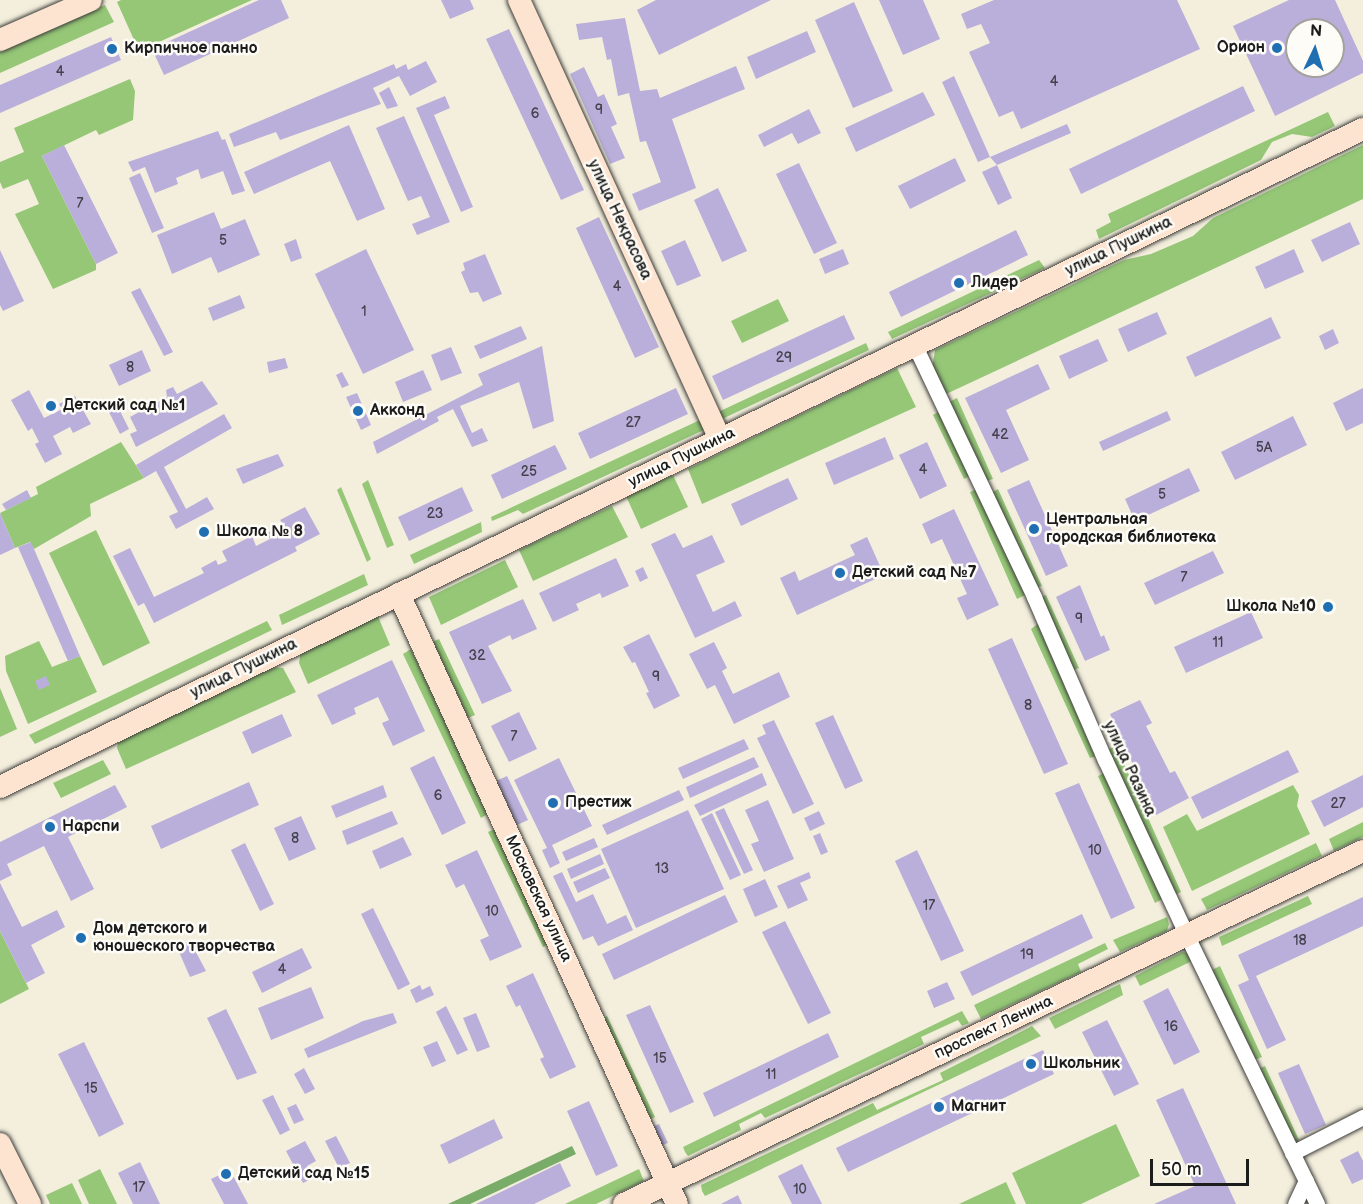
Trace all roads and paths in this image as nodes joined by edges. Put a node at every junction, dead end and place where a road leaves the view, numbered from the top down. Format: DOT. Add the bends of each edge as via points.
graph roads {
  1 [pos="91,0"];
  2 [pos="519,0"];
  3 [pos="0,40"];
  4 [pos="1363,129"];
  5 [pos="915,346"];
  6 [pos="720,440"];
  7 [pos="399,594"];
  8 [pos="0,787"];
  9 [pos="1363,851"];
  10 [pos="1187,936"];
  11 [pos="1363,1117"];
  12 [pos="0,1144"];
  13 [pos="1292,1153"];
  14 [pos="1306,1180"];
  15 [pos="672,1194"];
  16 [pos="30,1204"];
  17 [pos="624,1204"];
  18 [pos="1295,1204"];
  19 [pos="1317,1204"];
  1 -- 3 [label="street"];
  2 -- 6 [label="street, улица Некрасова"];
  4 -- 5 [label="street, улица Пушкина"];
  5 -- 6 [label="street, улица Пушкина"];
  5 -- 10 [label="street, улица Разина" via="1029,586"];
  6 -- 7 [label="street, улица Пушкина"];
  7 -- 8 [label="street, улица Пушкина"];
  7 -- 15 [label="street, Московская улица"];
  9 -- 10 [label="street, проспект Ленина"];
  10 -- 13 [label="street, улица Разина"];
  10 -- 15 [label="street, проспект Ленина"];
  11 -- 13 [label="street"];
  12 -- 16 [label="street"];
  13 -- 14 [label="street, улица Разина"];
  14 -- 18 [label="street"];
  14 -- 19 [label="street, улица Разина"];
  15 -- 17 [label="street, проспект Ленина"];
}
